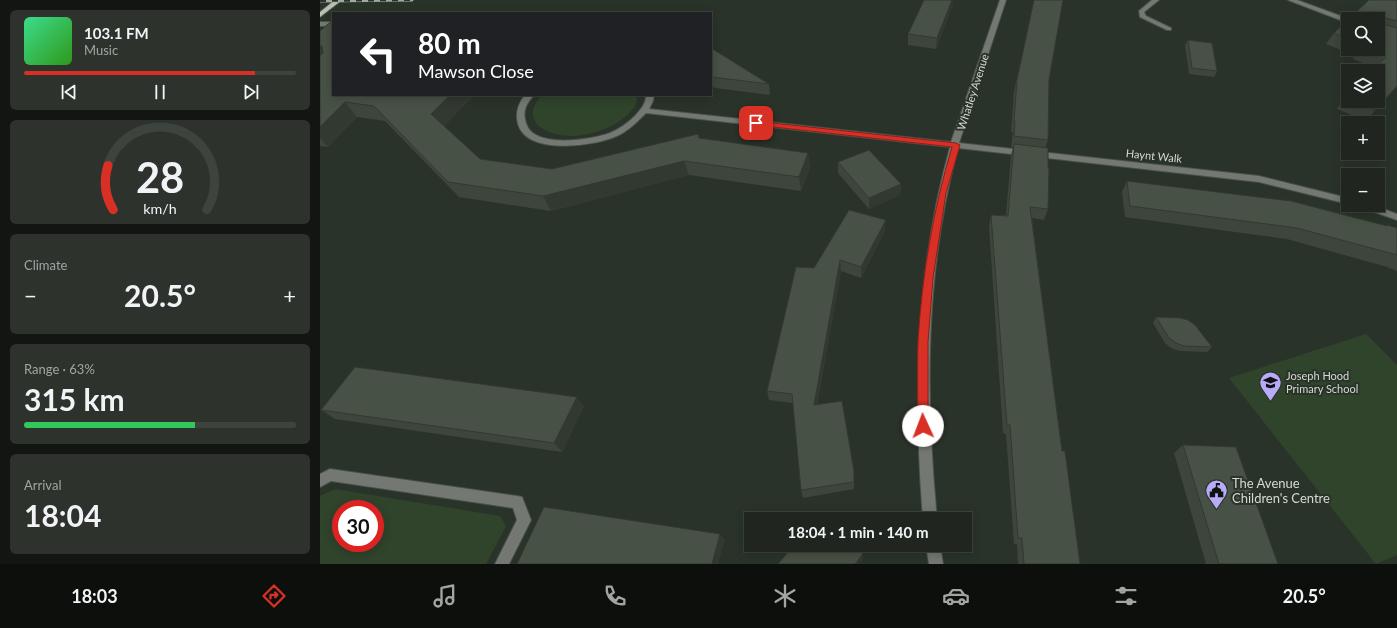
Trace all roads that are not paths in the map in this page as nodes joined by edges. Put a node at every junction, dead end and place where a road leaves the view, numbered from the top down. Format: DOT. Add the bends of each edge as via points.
graph roads {
  1 [pos="339,0"];
  2 [pos="1003,0"];
  3 [pos="1156,0"];
  4 [pos="1291,0"];
  5 [pos="1307,0"];
  6 [pos="1298,3"];
  7 [pos="320,15"];
  8 [pos="1341,18"];
  9 [pos="320,24"];
  10 [pos="332,24"];
  11 [pos="1170,29"];
  12 [pos="529,96"];
  13 [pos="650,96"];
  14 [pos="645,110"];
  15 [pos="956,145"];
  16 [pos="1341,198"];
  17 [pos="1383,212"];
  18 [pos="1397,217"];
  19 [pos="320,481"];
  20 [pos="929,512"];
  21 [pos="934,552"];
  22 [pos="502,564"];
  23 [pos="936,564"];
  1 -- 7 [label="main road"];
  2 -- 15 [label="street, Whatley Avenue"];
  3 -- 11 [label="street" via="1141,12 1143,17"];
  4 -- 6 [label="street"];
  5 -- 6 [label="street"];
  6 -- 8 [label="street"];
  9 -- 10 [label="street"];
  12 -- 14 [label="street" via="520,110 520,123 528,134 544,141 566,144 607,136 632,123"];
  13 -- 14 [label="street"];
  14 -- 15 [label="street, Haynt Walk"];
  15 -- 16 [label="street, Haynt Walk" via="1258,179"];
  15 -- 20 [label="street, Whatley Avenue" via="936,225 923,342 922,411"];
  17 -- 18 [label="street"];
  19 -- 22 [label="street" via="330,475 517,502 524,520"];
  21 -- 23 [label="street"];
}
